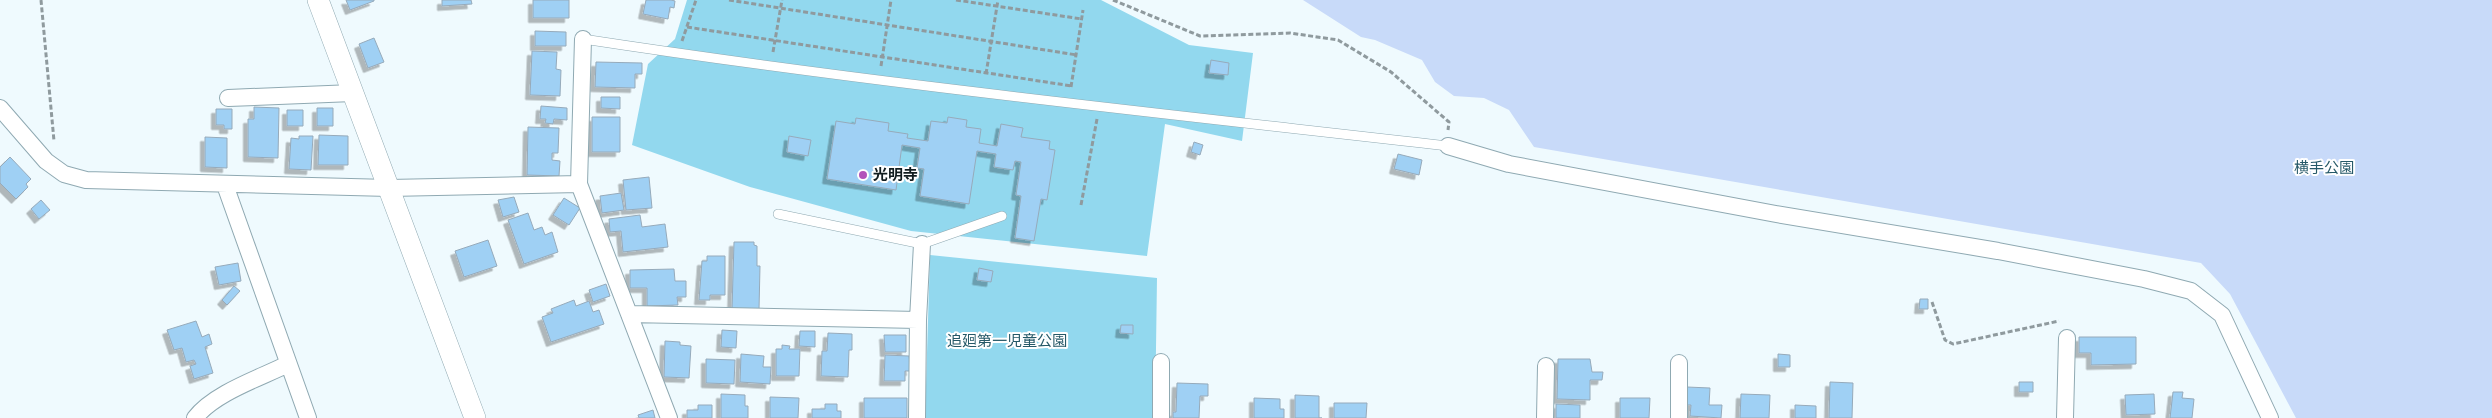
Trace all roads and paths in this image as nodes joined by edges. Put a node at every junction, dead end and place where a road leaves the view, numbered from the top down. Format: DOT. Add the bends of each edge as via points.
graph roads {
  1 [pos="41,0"];
  2 [pos="318,0"];
  3 [pos="696,0"];
  4 [pos="729,0"];
  5 [pos="782,0"];
  6 [pos="891,0"];
  7 [pos="956,0"];
  8 [pos="998,0"];
  9 [pos="1113,0"];
  10 [pos="997,6"];
  11 [pos="780,8"];
  12 [pos="1083,10"];
  13 [pos="1082,19"];
  14 [pos="886,25"];
  15 [pos="687,27"];
  16 [pos="583,39"];
  17 [pos="774,40"];
  18 [pos="991,41"];
  19 [pos="678,53"];
  20 [pos="1076,55"];
  21 [pos="882,57"];
  22 [pos="772,65"];
  23 [pos="986,73"];
  24 [pos="879,79"];
  25 [pos="1072,86"];
  26 [pos="985,92"];
  27 [pos="353,93"];
  28 [pos="228,98"];
  29 [pos="1069,103"];
  30 [pos="1100,106"];
  31 [pos="0,108"];
  32 [pos="1448,146"];
  33 [pos="56,168"];
  34 [pos="579,184"];
  35 [pos="226,185"];
  36 [pos="389,188"];
  37 [pos="1081,205"];
  38 [pos="778,214"];
  39 [pos="1002,216"];
  40 [pos="922,244"];
  41 [pos="1932,302"];
  42 [pos="629,314"];
  43 [pos="918,320"];
  44 [pos="2067,338"];
  45 [pos="1161,362"];
  46 [pos="1679,362"];
  47 [pos="288,364"];
  48 [pos="1546,366"];
  49 [pos="195,418"];
  50 [pos="308,418"];
  51 [pos="475,418"];
  52 [pos="669,418"];
  53 [pos="916,418"];
  54 [pos="1161,418"];
  55 [pos="1545,418"];
  56 [pos="1679,418"];
  57 [pos="2065,418"];
  58 [pos="2270,418"];
  1 -- 33 [label="path"];
  2 -- 27 [label="street"];
  3 -- 15 [label="path"];
  4 -- 11 [label="path"];
  5 -- 11 [label="path"];
  6 -- 14 [label="path"];
  7 -- 10 [label="path"];
  8 -- 10 [label="path"];
  9 -- 32 [label="path" via="1200,36 1290,33 1338,40 1390,72 1449,122"];
  10 -- 13 [label="path"];
  10 -- 18 [label="path"];
  11 -- 14 [label="path"];
  11 -- 17 [label="path"];
  12 -- 13 [label="path"];
  13 -- 20 [label="path"];
  14 -- 18 [label="path"];
  14 -- 21 [label="path"];
  15 -- 17 [label="path"];
  15 -- 19 [label="path"];
  16 -- 19 [label="lane"];
  16 -- 34 [label="street"];
  17 -- 21 [label="path"];
  17 -- 22 [label="path"];
  18 -- 20 [label="path"];
  18 -- 23 [label="path"];
  19 -- 22 [label="lane"];
  20 -- 25 [label="path"];
  21 -- 23 [label="path"];
  21 -- 24 [label="path"];
  22 -- 24 [label="lane"];
  23 -- 25 [label="path"];
  23 -- 26 [label="path"];
  24 -- 26 [label="lane"];
  25 -- 29 [label="path"];
  26 -- 29 [label="lane"];
  27 -- 28 [label="street"];
  27 -- 36 [label="street"];
  29 -- 30 [label="lane"];
  30 -- 32 [label="lane"];
  30 -- 37 [label="path"];
  31 -- 33 [label="street" via="46,161"];
  32 -- 58 [label="street" via="1519,166 1776,214 2007,252 2192,291 2222,315"];
  33 -- 35 [label="street" via="64,174 86,180"];
  34 -- 36 [label="street"];
  34 -- 42 [label="street"];
  35 -- 36 [label="street"];
  35 -- 47 [label="street"];
  36 -- 51 [label="street"];
  38 -- 40 [label="lane"];
  39 -- 40 [label="lane"];
  40 -- 43 [label="street"];
  41 -- 44 [label="path" via="1945,340 1953,344 2061,320"];
  42 -- 43 [label="street"];
  42 -- 52 [label="street"];
  43 -- 53 [label="street"];
  44 -- 57 [label="street"];
  45 -- 54 [label="street"];
  46 -- 56 [label="street"];
  47 -- 49 [label="street" via="215,400"];
  47 -- 50 [label="street"];
  48 -- 55 [label="street"];
}
